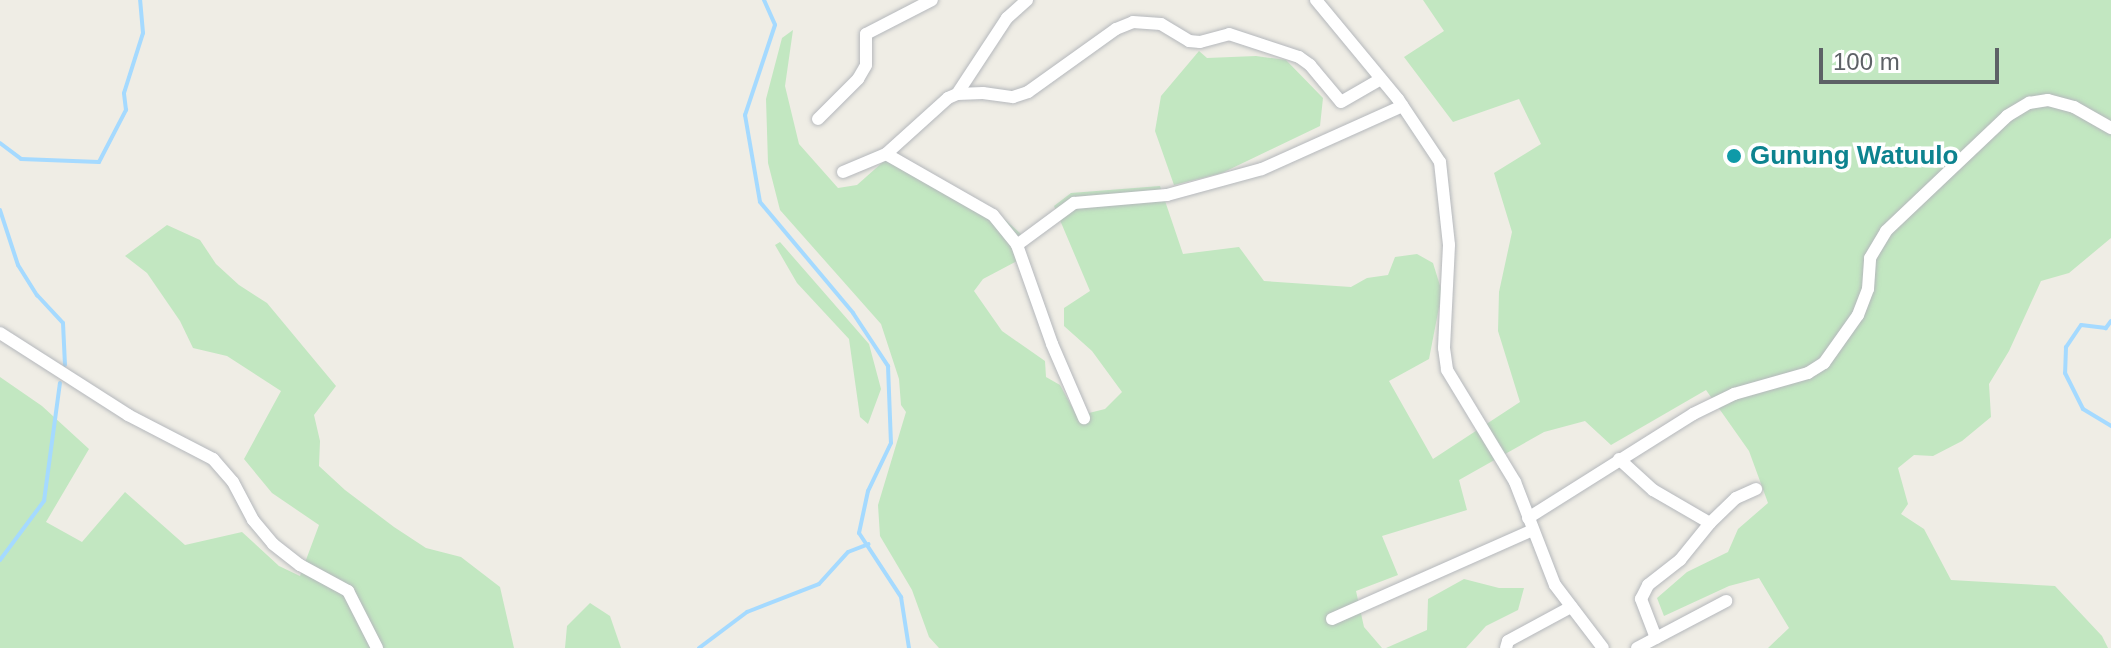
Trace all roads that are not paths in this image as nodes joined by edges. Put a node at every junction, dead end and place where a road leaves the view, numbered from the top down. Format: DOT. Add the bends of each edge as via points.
graph roads {
  1 [pos="932,0"];
  2 [pos="1027,0"];
  3 [pos="1316,0"];
  4 [pos="1381,79"];
  5 [pos="957,94"];
  6 [pos="1402,106"];
  7 [pos="818,119"];
  8 [pos="2111,128"];
  9 [pos="886,154"];
  10 [pos="843,172"];
  11 [pos="1017,245"];
  12 [pos="0,333"];
  13 [pos="1084,418"];
  14 [pos="1619,459"];
  15 [pos="1756,489"];
  16 [pos="1710,523"];
  17 [pos="1531,524"];
  18 [pos="1726,601"];
  19 [pos="1571,607"];
  20 [pos="1332,619"];
  21 [pos="1656,638"];
  22 [pos="377,648"];
  23 [pos="1506,648"];
  24 [pos="1603,648"];
  25 [pos="1637,648"];
  1 -- 7 [label="street" via="866,34 866,65"];
  2 -- 5 [label="street" via="1007,18"];
  3 -- 4 [label="street"];
  4 -- 5 [label="street" via="1341,102 1299,57 1229,34 1189,41 1161,24 1143,21 1116,29 1028,92 1013,97"];
  4 -- 6 [label="street"];
  5 -- 9 [label="street"];
  6 -- 11 [label="street" via="1249,173 1167,195 1074,203"];
  6 -- 17 [label="street" via="1443,170 1449,245 1447,370 1510,474"];
  8 -- 14 [label="street" via="2074,107 2048,100 2029,103 2007,116 1886,231 1870,258 1868,289 1858,315 1824,363 1808,373 1734,394"];
  9 -- 10 [label="street"];
  9 -- 11 [label="street" via="983,208"];
  11 -- 13 [label="street"];
  12 -- 22 [label="street" via="128,415 213,459 273,544 348,591"];
  14 -- 16 [label="street" via="1653,490"];
  14 -- 17 [label="street"];
  15 -- 16 [label="street" via="1736,498"];
  16 -- 21 [label="street" via="1680,560 1648,585 1641,599"];
  17 -- 19 [label="street" via="1555,585"];
  17 -- 20 [label="street"];
  18 -- 21 [label="street"];
  19 -- 23 [label="street" via="1508,641"];
  19 -- 24 [label="street"];
  21 -- 25 [label="street"];
}
